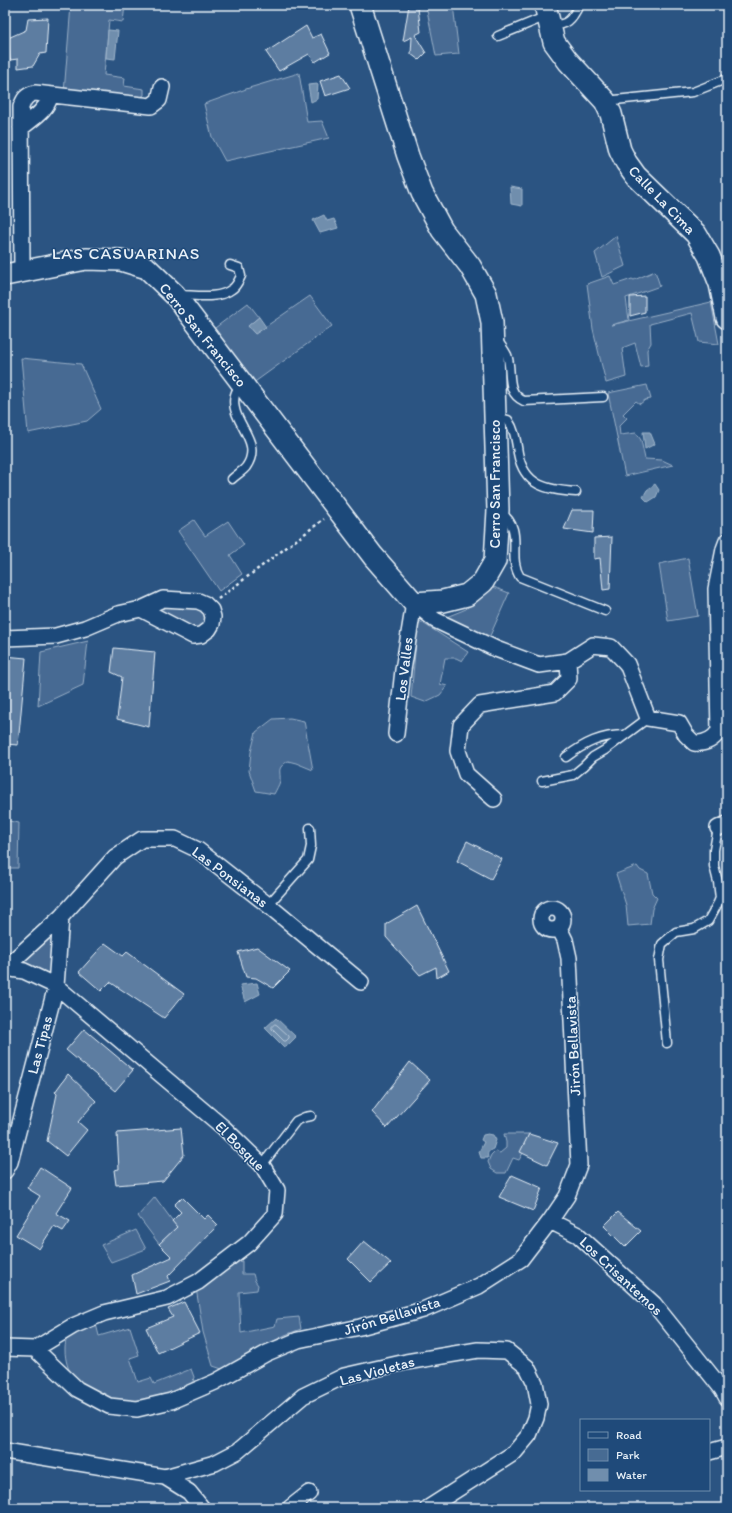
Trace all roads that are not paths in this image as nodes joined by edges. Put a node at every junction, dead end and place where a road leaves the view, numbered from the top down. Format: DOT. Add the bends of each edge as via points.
graph roads {
  1 [pos="360,5"];
  2 [pos="579,5"];
  3 [pos="547,15"];
  4 [pos="498,36"];
  5 [pos="726,79"];
  6 [pos="162,87"];
  7 [pos="47,95"];
  8 [pos="605,101"];
  9 [pos="21,128"];
  10 [pos="230,265"];
  11 [pos="13,272"];
  12 [pos="724,283"];
  13 [pos="175,295"];
  14 [pos="727,318"];
  15 [pos="493,342"];
  16 [pos="242,384"];
  17 [pos="603,397"];
  18 [pos="494,416"];
  19 [pos="232,479"];
  20 [pos="576,492"];
  21 [pos="498,510"];
  22 [pos="727,541"];
  23 [pos="414,603"];
  24 [pos="141,609"];
  25 [pos="605,611"];
  26 [pos="5,638"];
  27 [pos="568,661"];
  28 [pos="648,718"];
  29 [pos="396,734"];
  30 [pos="625,735"];
  31 [pos="566,757"];
  32 [pos="542,781"];
  33 [pos="494,799"];
  34 [pos="722,826"];
  35 [pos="310,828"];
  36 [pos="268,905"];
  37 [pos="61,917"];
  38 [pos="559,928"];
  39 [pos="5,968"];
  40 [pos="362,982"];
  41 [pos="56,986"];
  42 [pos="667,1043"];
  43 [pos="311,1116"];
  44 [pos="262,1165"];
  45 [pos="5,1171"];
  46 [pos="550,1221"];
  47 [pos="5,1348"];
  48 [pos="35,1349"];
  49 [pos="727,1398"];
  50 [pos="727,1447"];
  51 [pos="5,1451"];
  52 [pos="710,1452"];
  53 [pos="165,1477"];
  54 [pos="309,1493"];
  55 [pos="202,1508"];
  56 [pos="290,1508"];
  57 [pos="428,1508"];
  1 -- 15 [label="street, Cerro San Francisco" via="422,193 442,230 470,266 486,294"];
  2 -- 3 [label="lane" via="567,23 559,25"];
  3 -- 4 [label="lane"];
  3 -- 8 [label="street, Calle La Cima" via="554,42"];
  5 -- 8 [label="lane" via="693,92"];
  6 -- 7 [label="street" via="160,100 151,106"];
  7 -- 9 [label="street" via="47,104"];
  7 -- 9 [label="street" via="35,93 24,98 21,107"];
  8 -- 12 [label="street, Calle La Cima" via="626,162 636,176 696,234"];
  9 -- 11 [label="street"];
  10 -- 13 [label="lane" via="239,268 241,276 233,289 209,297"];
  11 -- 13 [label="street, Cerro San Francisco" via="86,259 121,260 147,268"];
  12 -- 14 [label="street, Calle La Cima"];
  13 -- 16 [label="street, Cerro San Francisco"];
  15 -- 17 [label="lane" via="500,344 507,356 509,379 518,398 524,401"];
  15 -- 18 [label="street, Cerro San Francisco"];
  16 -- 19 [label="lane" via="235,393 235,408 250,440 252,455 246,468"];
  16 -- 23 [label="street, Cerro San Francisco" via="373,556"];
  18 -- 20 [label="lane" via="508,420 513,427 519,461 527,476 538,484 554,490"];
  18 -- 21 [label="street, Cerro San Francisco"];
  21 -- 23 [label="street, Cerro San Francisco" via="495,560 483,582 467,595 443,601"];
  21 -- 25 [label="lane" via="514,527 515,569 520,577"];
  22 -- 28 [label="street" via="716,588 719,731 710,740 700,744 694,743 679,723"];
  23 -- 27 [label="street" via="435,620 496,649 539,665"];
  23 -- 29 [label="street, Los Valles"];
  24 -- 24 [label="street" via="193,636 201,635 212,624 211,610 198,601 163,599"];
  24 -- 26 [label="street" via="118,614 85,628 56,636"];
  27 -- 28 [label="street" via="593,645 611,647 627,664"];
  27 -- 33 [label="street" via="569,679 555,693 480,705 461,725 458,751 466,774"];
  28 -- 30 [label="lane"];
  30 -- 31 [label="lane" via="610,735 581,746"];
  30 -- 32 [label="lane" via="572,775"];
  34 -- 42 [label="lane" via="714,850 720,898 718,903 708,921 694,929 676,932 662,944 659,960"];
  35 -- 36 [label="lane" via="311,846 308,860"];
  36 -- 37 [label="street, Las Ponsianas" via="198,850 175,839 142,839 115,857"];
  36 -- 40 [label="street, Las Ponsianas"];
  37 -- 39 [label="street, Las Ponsianas"];
  37 -- 41 [label="street, Las Tipas"];
  38 -- 46 [label="street, Jirón Bellavista" via="569,958 578,1165 567,1196"];
  39 -- 41 [label="street, El Bosque" via="24,971"];
  41 -- 44 [label="street, El Bosque" via="224,1128"];
  41 -- 45 [label="street, Las Tipas" via="10,1162"];
  43 -- 44 [label="lane" via="296,1121"];
  44 -- 48 [label="street, El Bosque" via="277,1190 275,1214 249,1243 198,1282 167,1298 104,1313 73,1326"];
  46 -- 48 [label="street, Jirón Bellavista" via="521,1259 479,1286 423,1310 360,1328 298,1340 171,1401 137,1409 109,1406 77,1388"];
  46 -- 49 [label="street, Los Crisantemos" via="578,1235 654,1304"];
  47 -- 48 [label="street"];
  50 -- 52 [label="street"];
  51 -- 53 [label="street, Las Violetas"];
  53 -- 55 [label="street" via="189,1492"];
  53 -- 57 [label="street, Las Violetas" via="215,1463 238,1451 304,1396 344,1376 478,1350 507,1351 527,1367 535,1383 539,1404 529,1436 514,1453"];
  54 -- 56 [label="street"];
}
